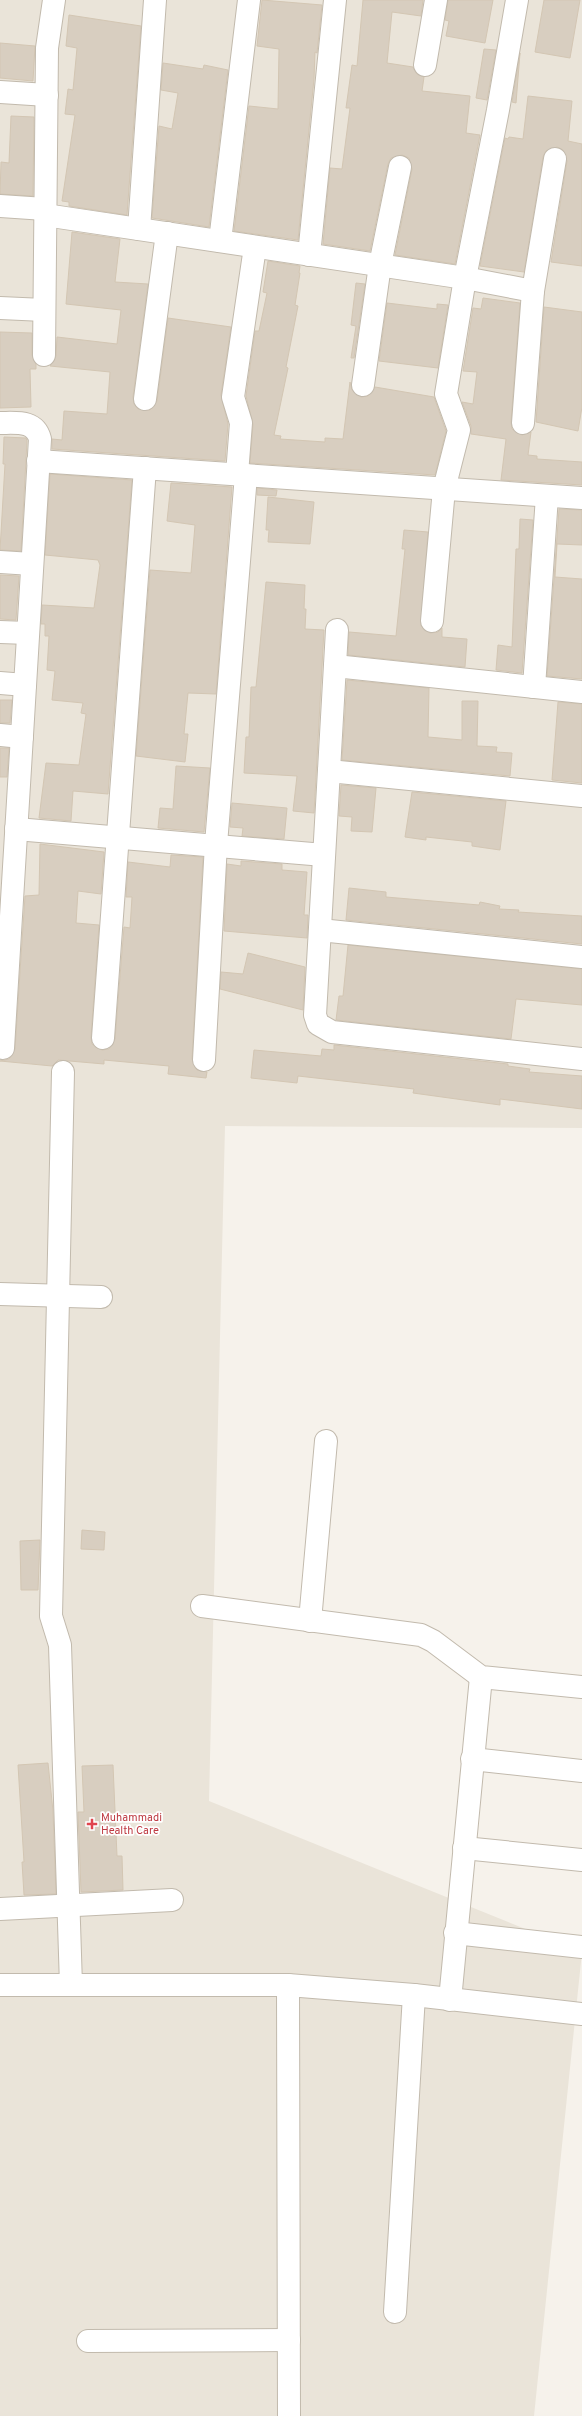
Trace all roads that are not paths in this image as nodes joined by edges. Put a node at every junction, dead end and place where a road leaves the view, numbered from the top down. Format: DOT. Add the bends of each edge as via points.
graph roads {
  1 [pos="54,0"];
  2 [pos="155,0"];
  3 [pos="249,0"];
  4 [pos="335,0"];
  5 [pos="436,0"];
  6 [pos="517,0"];
  7 [pos="425,65"];
  8 [pos="0,92"];
  9 [pos="47,95"];
  10 [pos="555,159"];
  11 [pos="400,167"];
  12 [pos="0,206"];
  13 [pos="45,212"];
  14 [pos="139,229"];
  15 [pos="167,233"];
  16 [pos="220,241"];
  17 [pos="255,247"];
  18 [pos="309,255"];
  19 [pos="380,266"];
  20 [pos="465,278"];
  21 [pos="533,291"];
  22 [pos="0,308"];
  23 [pos="44,310"];
  24 [pos="44,355"];
  25 [pos="363,385"];
  26 [pos="145,399"];
  27 [pos="523,422"];
  28 [pos="0,423"];
  29 [pos="38,461"];
  30 [pos="145,468"];
  31 [pos="242,474"];
  32 [pos="444,489"];
  33 [pos="547,496"];
  34 [pos="582,498"];
  35 [pos="0,562"];
  36 [pos="32,564"];
  37 [pos="432,621"];
  38 [pos="337,630"];
  39 [pos="0,632"];
  40 [pos="28,634"];
  41 [pos="335,666"];
  42 [pos="0,683"];
  43 [pos="25,685"];
  44 [pos="534,687"];
  45 [pos="582,692"];
  46 [pos="0,735"];
  47 [pos="22,737"];
  48 [pos="329,771"];
  49 [pos="582,796"];
  50 [pos="16,829"];
  51 [pos="117,837"];
  52 [pos="216,844"];
  53 [pos="324,855"];
  54 [pos="6,888"];
  55 [pos="320,930"];
  56 [pos="4,954"];
  57 [pos="582,957"];
  58 [pos="3,1010"];
  59 [pos="103,1038"];
  60 [pos="3,1048"];
  61 [pos="582,1059"];
  62 [pos="204,1060"];
  63 [pos="63,1072"];
  64 [pos="0,1294"];
  65 [pos="58,1296"];
  66 [pos="101,1297"];
  67 [pos="326,1441"];
  68 [pos="202,1606"];
  69 [pos="310,1621"];
  70 [pos="481,1677"];
  71 [pos="582,1687"];
  72 [pos="472,1759"];
  73 [pos="582,1771"];
  74 [pos="464,1848"];
  75 [pos="582,1860"];
  76 [pos="172,1900"];
  77 [pos="67,1906"];
  78 [pos="0,1909"];
  79 [pos="455,1933"];
  80 [pos="582,1947"];
  81 [pos="288,1984"];
  82 [pos="0,1985"];
  83 [pos="71,1985"];
  84 [pos="414,1995"];
  85 [pos="450,2000"];
  86 [pos="582,2014"];
  87 [pos="395,2312"];
  88 [pos="288,2340"];
  89 [pos="88,2342"];
  90 [pos="289,2416"];
  1 -- 9 [label="street" via="48,35"];
  2 -- 14 [label="street"];
  3 -- 16 [label="street"];
  4 -- 18 [label="street"];
  5 -- 7 [label="street"];
  6 -- 20 [label="street"];
  8 -- 9 [label="street"];
  9 -- 13 [label="street"];
  10 -- 21 [label="street"];
  11 -- 19 [label="street"];
  12 -- 13 [label="street"];
  13 -- 14 [label="street"];
  13 -- 23 [label="street"];
  14 -- 15 [label="street"];
  15 -- 16 [label="street"];
  15 -- 26 [label="street"];
  16 -- 17 [label="street"];
  17 -- 18 [label="street"];
  17 -- 31 [label="street" via="233,397 240,423"];
  18 -- 19 [label="street"];
  19 -- 20 [label="street"];
  19 -- 25 [label="street"];
  20 -- 21 [label="street"];
  20 -- 32 [label="street" via="446,394 459,430"];
  21 -- 27 [label="street"];
  22 -- 23 [label="street"];
  23 -- 24 [label="street"];
  28 -- 29 [label="street" via="24,424 38,431"];
  29 -- 30 [label="street"];
  29 -- 36 [label="street"];
  30 -- 31 [label="street"];
  30 -- 51 [label="street"];
  31 -- 32 [label="street"];
  31 -- 52 [label="street"];
  32 -- 33 [label="street"];
  32 -- 37 [label="street"];
  33 -- 34 [label="street"];
  33 -- 44 [label="street"];
  35 -- 36 [label="street"];
  36 -- 40 [label="street"];
  38 -- 41 [label="street"];
  39 -- 40 [label="street"];
  40 -- 43 [label="street"];
  41 -- 44 [label="street"];
  41 -- 48 [label="street"];
  42 -- 43 [label="street"];
  43 -- 47 [label="street"];
  44 -- 45 [label="street"];
  46 -- 47 [label="street"];
  47 -- 50 [label="street"];
  48 -- 49 [label="street"];
  48 -- 53 [label="street"];
  50 -- 51 [label="street"];
  50 -- 54 [label="street"];
  51 -- 52 [label="street"];
  51 -- 59 [label="street"];
  52 -- 53 [label="street"];
  52 -- 62 [label="street"];
  53 -- 55 [label="street"];
  54 -- 56 [label="street"];
  55 -- 57 [label="street"];
  55 -- 61 [label="street" via="315,1015 318,1024 324,1029 332,1032"];
  56 -- 58 [label="street"];
  58 -- 60 [label="street"];
  63 -- 65 [label="street"];
  64 -- 65 [label="street"];
  65 -- 66 [label="street"];
  65 -- 77 [label="street" via="51,1616 60,1645"];
  67 -- 69 [label="street"];
  68 -- 69 [label="street"];
  69 -- 70 [label="street" via="421,1635"];
  70 -- 71 [label="street"];
  70 -- 72 [label="street"];
  72 -- 73 [label="street"];
  72 -- 74 [label="street"];
  74 -- 75 [label="street"];
  74 -- 79 [label="street"];
  76 -- 77 [label="street"];
  77 -- 78 [label="street"];
  77 -- 83 [label="street"];
  79 -- 80 [label="street"];
  79 -- 85 [label="street"];
  81 -- 83 [label="street"];
  81 -- 84 [label="street"];
  81 -- 88 [label="street"];
  82 -- 83 [label="street"];
  84 -- 85 [label="street"];
  84 -- 87 [label="street"];
  85 -- 86 [label="street"];
  88 -- 89 [label="street"];
  88 -- 90 [label="street"];
}
